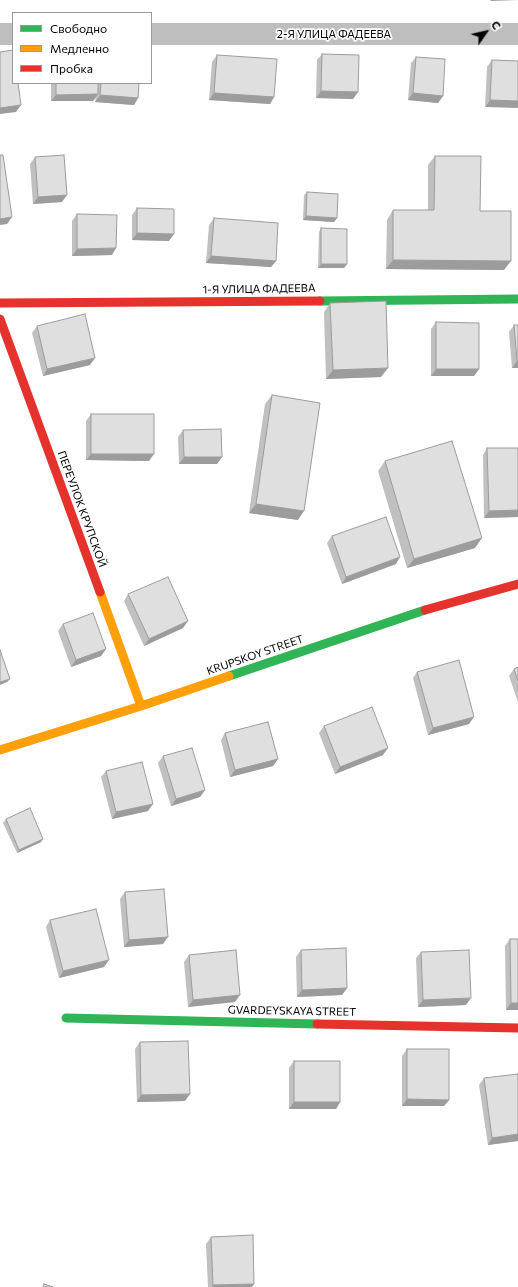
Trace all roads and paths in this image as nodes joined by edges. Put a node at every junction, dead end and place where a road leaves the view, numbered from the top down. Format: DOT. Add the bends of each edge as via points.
graph roads {
  1 [pos="0,34"];
  2 [pos="12,34"];
  3 [pos="152,34"];
  4 [pos="518,34"];
  5 [pos="518,299"];
  6 [pos="0,304"];
  7 [pos="0,319"];
  8 [pos="518,584"];
  9 [pos="141,706"];
  10 [pos="0,750"];
  11 [pos="66,1018"];
  12 [pos="518,1028"];
  1 -- 2 [label="street"];
  3 -- 4 [label="street, 2-Я УЛИЦА ФАДЕЕВА"];
  5 -- 6 [label="street, 1-Я УЛИЦА ФАДЕЕВА"];
  7 -- 9 [label="street, ПЕРЕУЛОК КРУПСКОЙ"];
  8 -- 9 [label="street, KRUPSKOY STREET" via="420,611"];
  9 -- 10 [label="street, KRUPSKOY STREET"];
  11 -- 12 [label="street, GVARDEYSKAYA STREET"];
}
